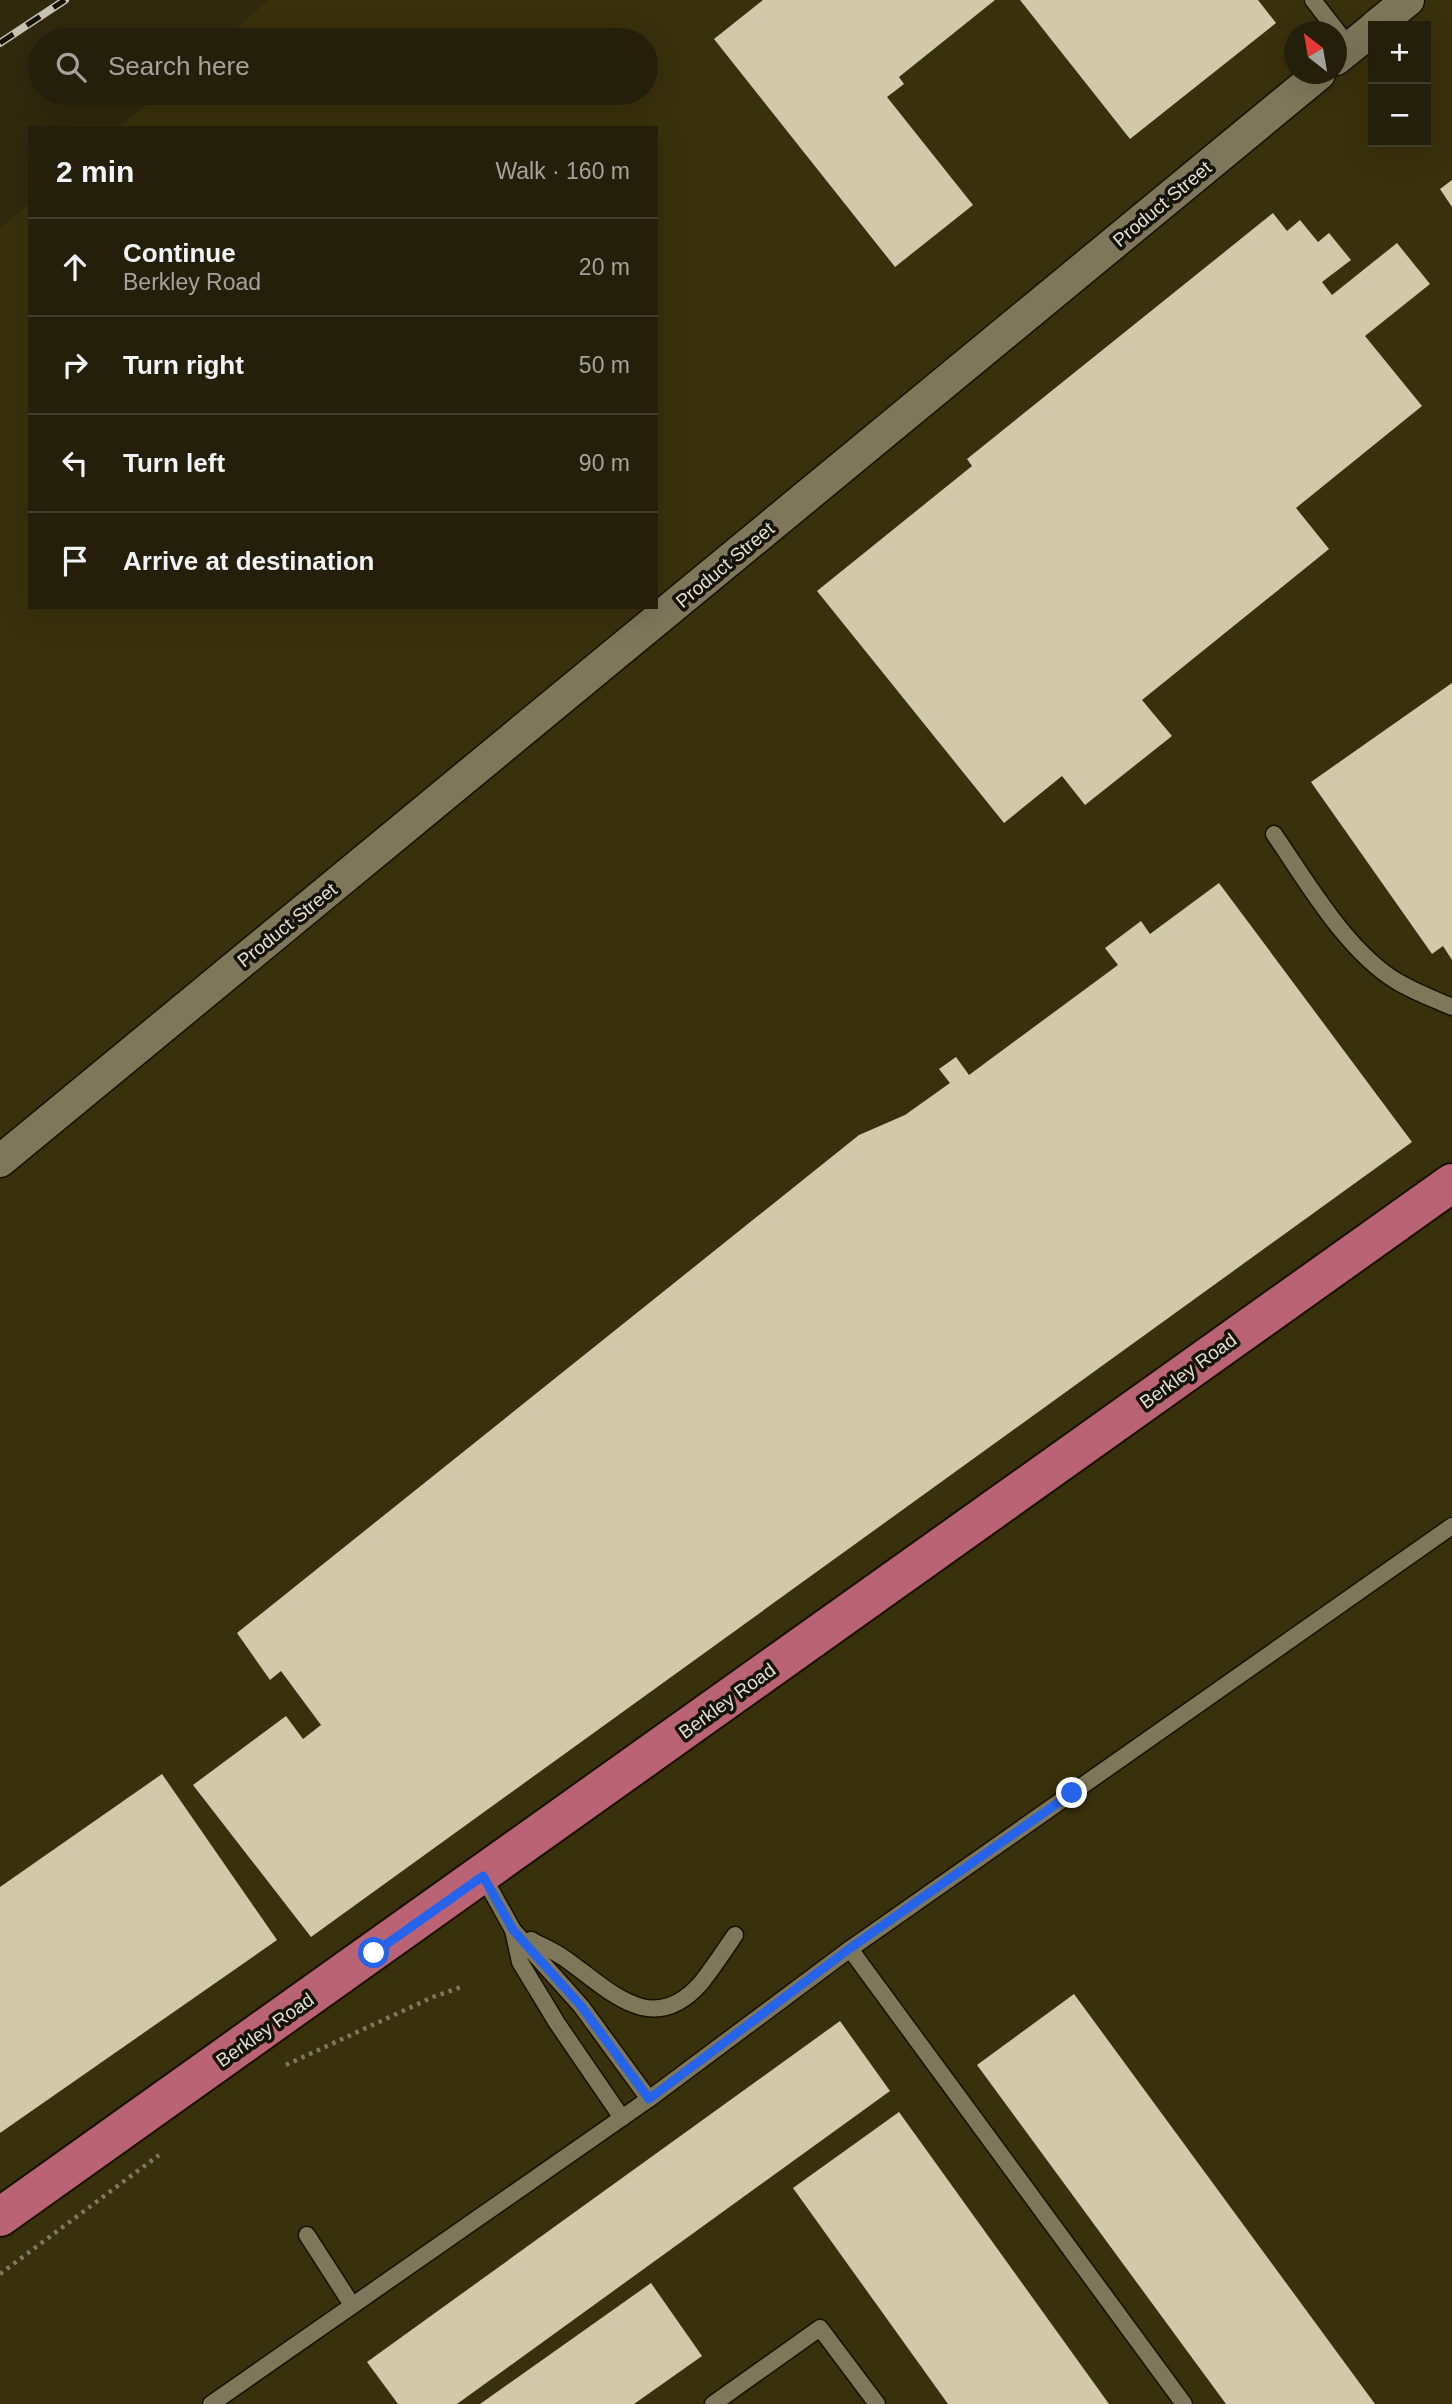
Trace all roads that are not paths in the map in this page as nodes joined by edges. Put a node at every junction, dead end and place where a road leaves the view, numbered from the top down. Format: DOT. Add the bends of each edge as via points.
graph roads {
  1 [pos="1313,0"];
  2 [pos="1408,0"];
  3 [pos="1359,41"];
  4 [pos="1307,84"];
  5 [pos="1274,834"];
  6 [pos="1452,1007"];
  7 [pos="0,1161"];
  8 [pos="1452,1183"];
  9 [pos="1452,1526"];
  10 [pos="483,1876"];
  11 [pos="513,1930"];
  12 [pos="735,1935"];
  13 [pos="849,1949"];
  14 [pos="649,2099"];
  15 [pos="622,2118"];
  16 [pos="0,2217"];
  17 [pos="307,2235"];
  18 [pos="352,2305"];
  19 [pos="211,2404"];
  20 [pos="713,2404"];
  21 [pos="877,2404"];
  22 [pos="1184,2404"];
  1 -- 3 [label="lane"];
  2 -- 3 [label="street"];
  4 -- 7 [label="street, Product Street"];
  5 -- 6 [label="lane" via="1333,918 1364,953 1397,981"];
  8 -- 10 [label="main road, Berkley Road"];
  9 -- 13 [label="lane"];
  10 -- 11 [label="lane"];
  10 -- 16 [label="main road, Berkley Road"];
  11 -- 12 [label="lane" via="563,1958 632,2007 649,2008 669,2007 685,1997 700,1984"];
  11 -- 14 [label="lane" via="581,2006"];
  11 -- 15 [label="lane" via="520,1962"];
  13 -- 14 [label="lane"];
  13 -- 22 [label="lane"];
  14 -- 15 [label="lane"];
  15 -- 18 [label="lane"];
  17 -- 18 [label="lane"];
  18 -- 19 [label="lane"];
  20 -- 21 [label="lane" via="820,2328"];
}
